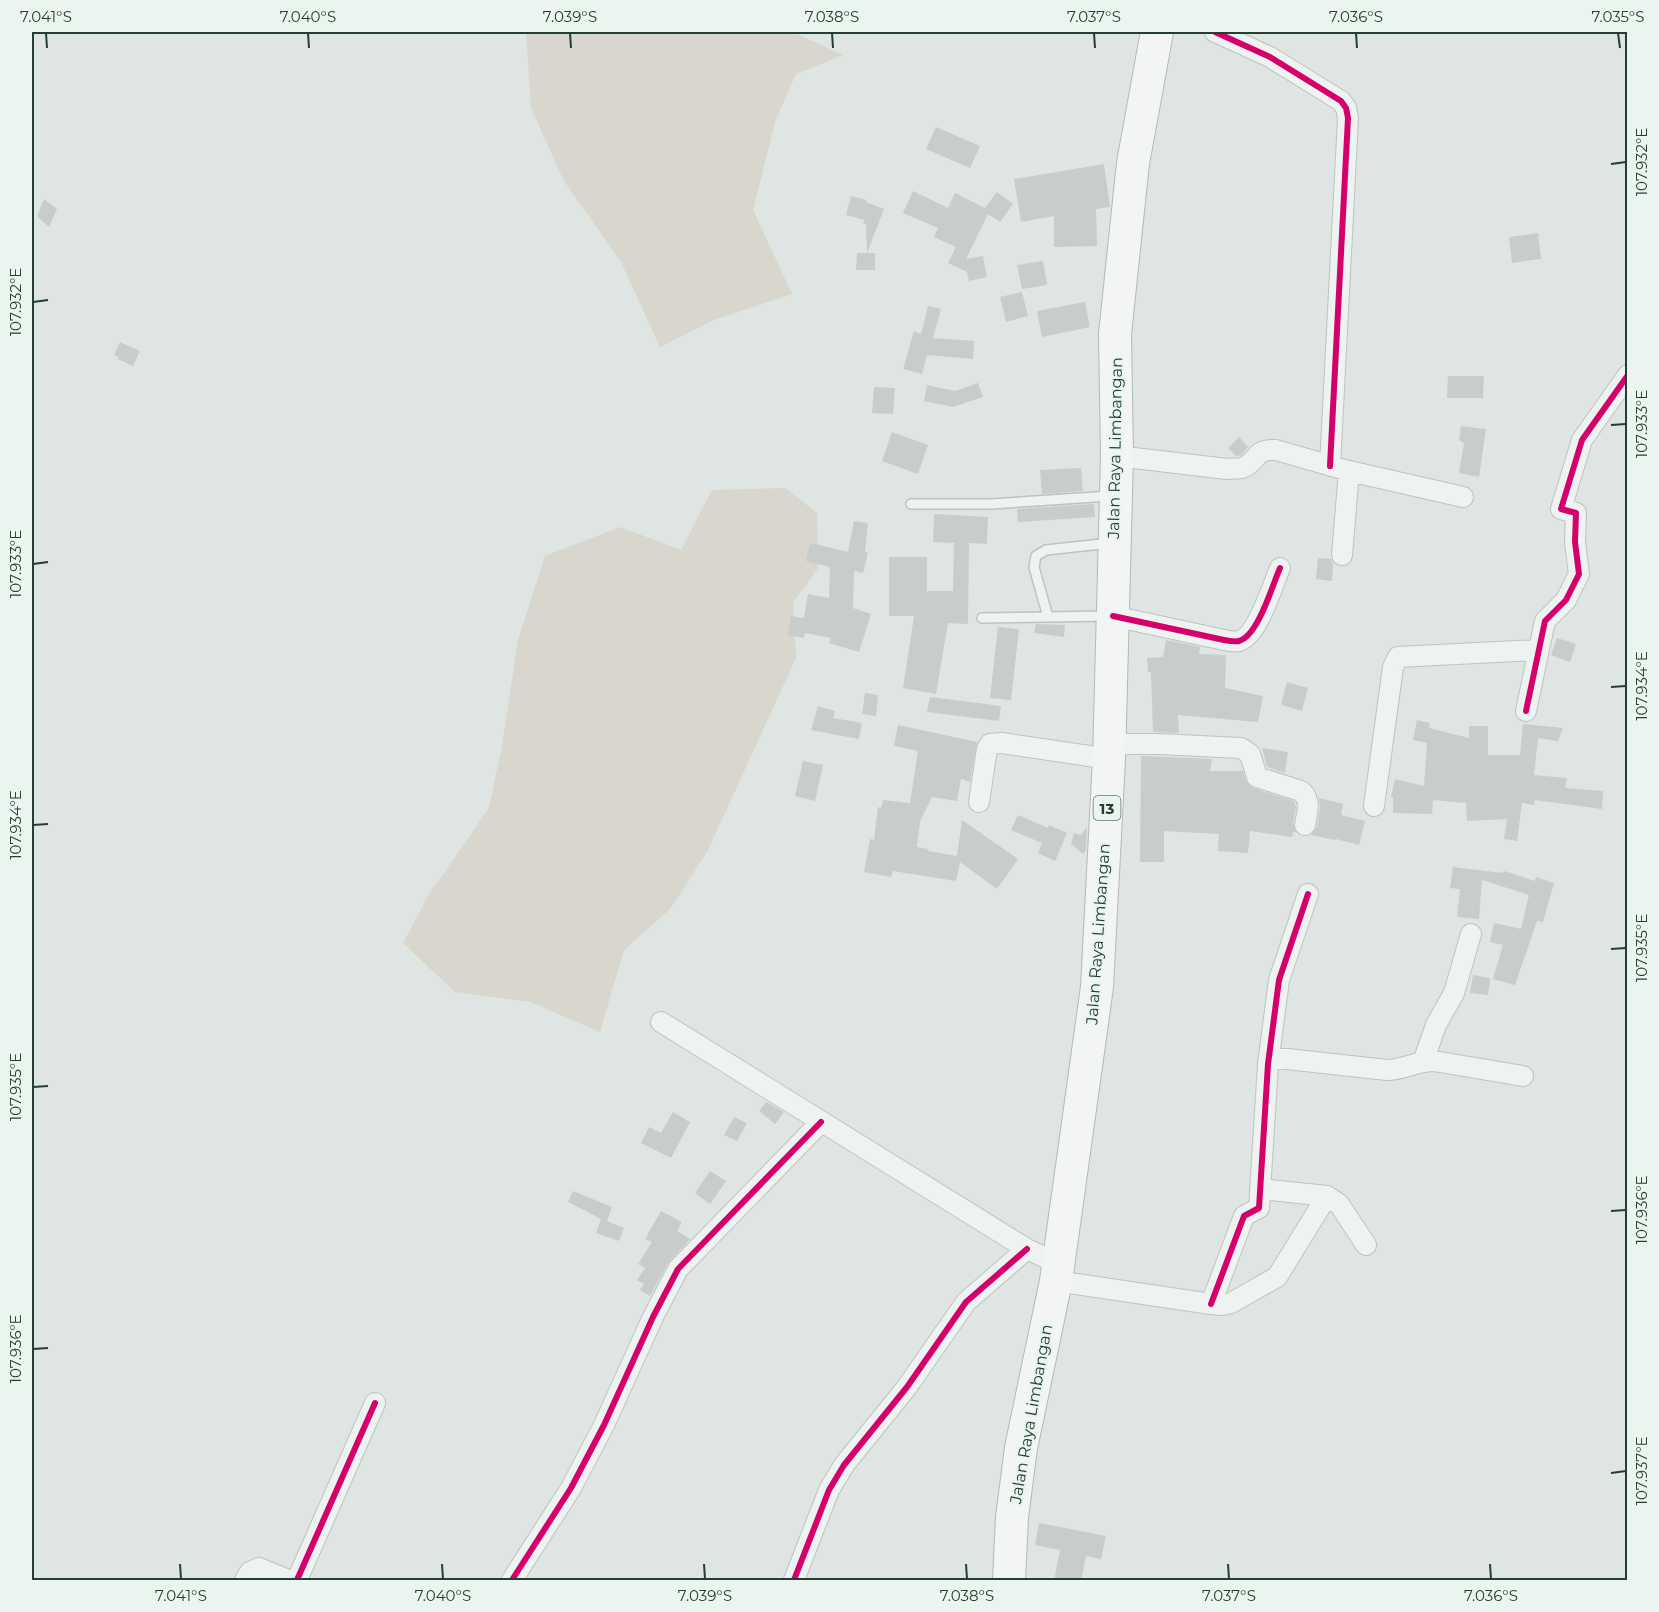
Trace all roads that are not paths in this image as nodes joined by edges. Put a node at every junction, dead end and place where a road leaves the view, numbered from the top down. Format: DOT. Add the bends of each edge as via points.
graph roads {
  1 [pos="1157,32"];
  2 [pos="1215,32"];
  3 [pos="1628,375"];
  4 [pos="1117,456"];
  5 [pos="1340,468"];
  6 [pos="1115,496"];
  7 [pos="1463,497"];
  8 [pos="911,504"];
  9 [pos="1114,543"];
  10 [pos="1342,555"];
  11 [pos="1280,568"];
  12 [pos="1113,616"];
  13 [pos="1048,617"];
  14 [pos="982,618"];
  15 [pos="1538,650"];
  16 [pos="1526,711"];
  17 [pos="1110,751"];
  18 [pos="979,802"];
  19 [pos="1374,806"];
  20 [pos="1305,825"];
  21 [pos="1308,894"];
  22 [pos="1471,934"];
  23 [pos="661,1022"];
  24 [pos="1269,1057"];
  25 [pos="1423,1062"];
  26 [pos="1523,1076"];
  27 [pos="821,1122"];
  28 [pos="1260,1189"];
  29 [pos="1327,1196"];
  30 [pos="1366,1245"];
  31 [pos="1027,1249"];
  32 [pos="1057,1273"];
  33 [pos="1211,1304"];
  34 [pos="375,1403"];
  35 [pos="245,1581"];
  36 [pos="288,1581"];
  37 [pos="297,1581"];
  38 [pos="512,1581"];
  39 [pos="794,1581"];
  40 [pos="1009,1581"];
  1 -- 4 [label="highway, Jalan Raya Limbangan / 13" via="1132,163 1116,334"];
  2 -- 5 [label="street" via="1270,57 1341,101 1346,108"];
  3 -- 15 [label="street" via="1584,437 1575,459 1561,509 1576,513 1579,570 1568,597 1545,621"];
  4 -- 5 [label="street" via="1227,469 1241,468 1265,449"];
  4 -- 6 [label="highway, Jalan Raya Limbangan / 13"];
  5 -- 7 [label="street"];
  5 -- 10 [label="street"];
  6 -- 8 [label="lane" via="991,504"];
  6 -- 9 [label="highway, Jalan Raya Limbangan / 13"];
  9 -- 12 [label="highway, Jalan Raya Limbangan / 13"];
  9 -- 13 [label="lane" via="1046,550 1036,556 1034,567"];
  11 -- 12 [label="street" via="1255,627 1238,641"];
  12 -- 13 [label="lane"];
  12 -- 17 [label="highway, Jalan Raya Limbangan / 13"];
  13 -- 14 [label="lane"];
  15 -- 16 [label="street"];
  15 -- 19 [label="street" via="1398,657 1393,667"];
  17 -- 18 [label="street" via="990,744"];
  17 -- 20 [label="street" via="1158,744 1241,748 1250,754 1257,777 1305,795"];
  17 -- 32 [label="highway, Jalan Raya Limbangan / 13" via="1097,987"];
  21 -- 24 [label="street" via="1279,980"];
  22 -- 25 [label="street" via="1454,993 1436,1025"];
  23 -- 27 [label="street"];
  24 -- 25 [label="street" via="1387,1070"];
  24 -- 28 [label="street"];
  25 -- 26 [label="street"];
  27 -- 31 [label="street"];
  27 -- 38 [label="street" via="678,1269 571,1488"];
  28 -- 29 [label="street"];
  28 -- 33 [label="street" via="1258,1209 1244,1216"];
  29 -- 30 [label="street" via="1339,1204"];
  29 -- 33 [label="street" via="1277,1278 1231,1303"];
  31 -- 32 [label="street"];
  31 -- 39 [label="street" via="966,1302 907,1387 844,1465 829,1490"];
  32 -- 33 [label="street"];
  32 -- 40 [label="highway, Jalan Raya Limbangan / 13" via="1021,1448"];
  34 -- 37 [label="street"];
  35 -- 36 [label="street" via="250,1572 259,1568"];
}
